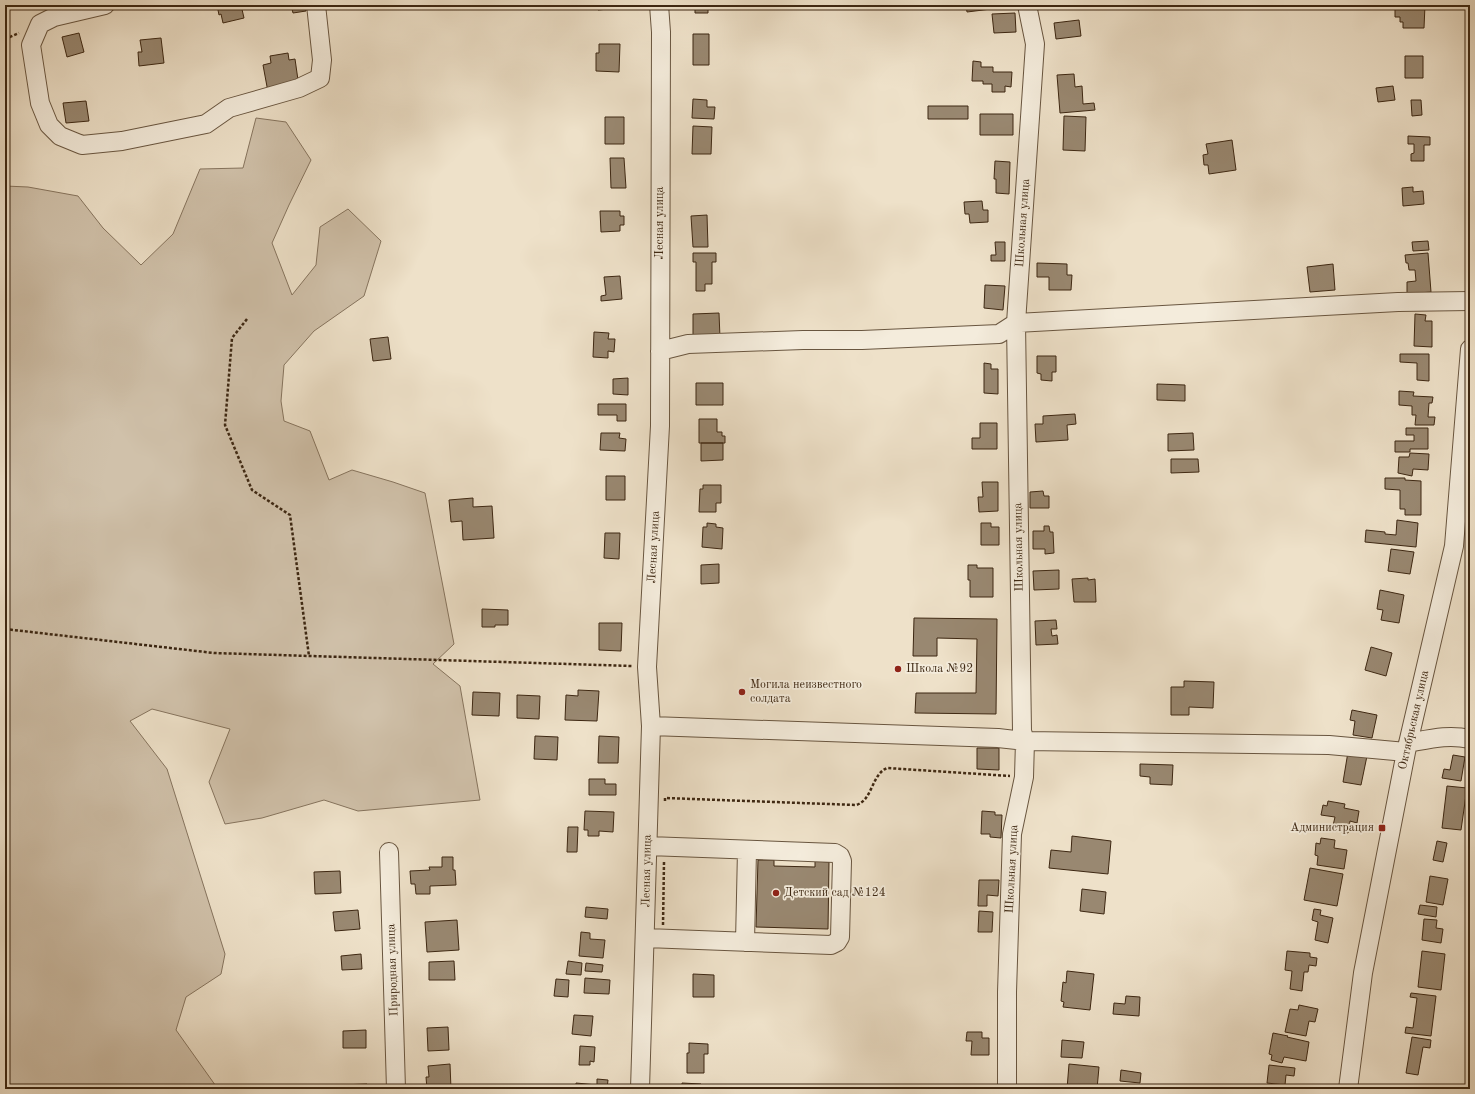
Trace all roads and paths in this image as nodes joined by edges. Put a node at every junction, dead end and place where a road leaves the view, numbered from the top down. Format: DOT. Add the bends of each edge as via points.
graph roads {
  1 [pos="106,5"];
  2 [pos="316,5"];
  3 [pos="659,5"];
  4 [pos="1027,5"];
  5 [pos="1470,301"];
  6 [pos="247,319"];
  7 [pos="1016,323"];
  8 [pos="1470,349"];
  9 [pos="660,351"];
  10 [pos="5,629"];
  11 [pos="309,656"];
  12 [pos="647,667"];
  13 [pos="651,726"];
  14 [pos="1470,739"];
  15 [pos="1025,741"];
  16 [pos="1407,748"];
  17 [pos="1024,777"];
  18 [pos="665,805"];
  19 [pos="656,846"];
  20 [pos="747,850"];
  21 [pos="389,852"];
  22 [pos="654,938"];
  23 [pos="745,942"];
  24 [pos="396,1089"];
  25 [pos="640,1089"];
  26 [pos="1007,1089"];
  27 [pos="1348,1089"];
  1 -- 2 [label="street" via="54,17 40,24 31,45 40,103 49,125 60,136 82,145 122,141 206,124 229,108 299,88 320,78 322,60"];
  3 -- 9 [label="street, Лесная улица"];
  4 -- 7 [label="street, Школьная улица" via="1035,44"];
  5 -- 7 [label="street" via="1398,302"];
  6 -- 11 [label="path" via="232,338 225,425 252,490 290,515"];
  7 -- 9 [label="street" via="999,334 688,344"];
  7 -- 15 [label="street, Школьная улица" via="1022,727"];
  8 -- 16 [label="street, Октябрьская улица" via="1454,546"];
  9 -- 12 [label="street, Лесная улица" via="660,426"];
  10 -- 11 [label="path" via="214,653"];
  11 -- 12 [label="path"];
  12 -- 13 [label="street, Лесная улица"];
  13 -- 15 [label="street"];
  13 -- 19 [label="street, Лесная улица"];
  14 -- 16 [label="street" via="1456,736 1431,738"];
  15 -- 16 [label="street" via="1329,744"];
  15 -- 17 [label="street, Школьная улица"];
  16 -- 27 [label="street, Октябрьская улица" via="1363,973"];
  17 -- 18 [label="path" via="887,768 881,771 866,799 856,805 665,798"];
  17 -- 26 [label="street, Школьная улица" via="1012,834"];
  19 -- 20 [label="street"];
  19 -- 22 [label="street, Лесная улица"];
  19 -- 22 [label="path"];
  20 -- 23 [label="street"];
  20 -- 23 [label="street" via="835,853 842,861 840,936 837,942 831,945"];
  21 -- 24 [label="street, Природная улица"];
  22 -- 23 [label="street"];
  22 -- 25 [label="street, Лесная улица"];
}
